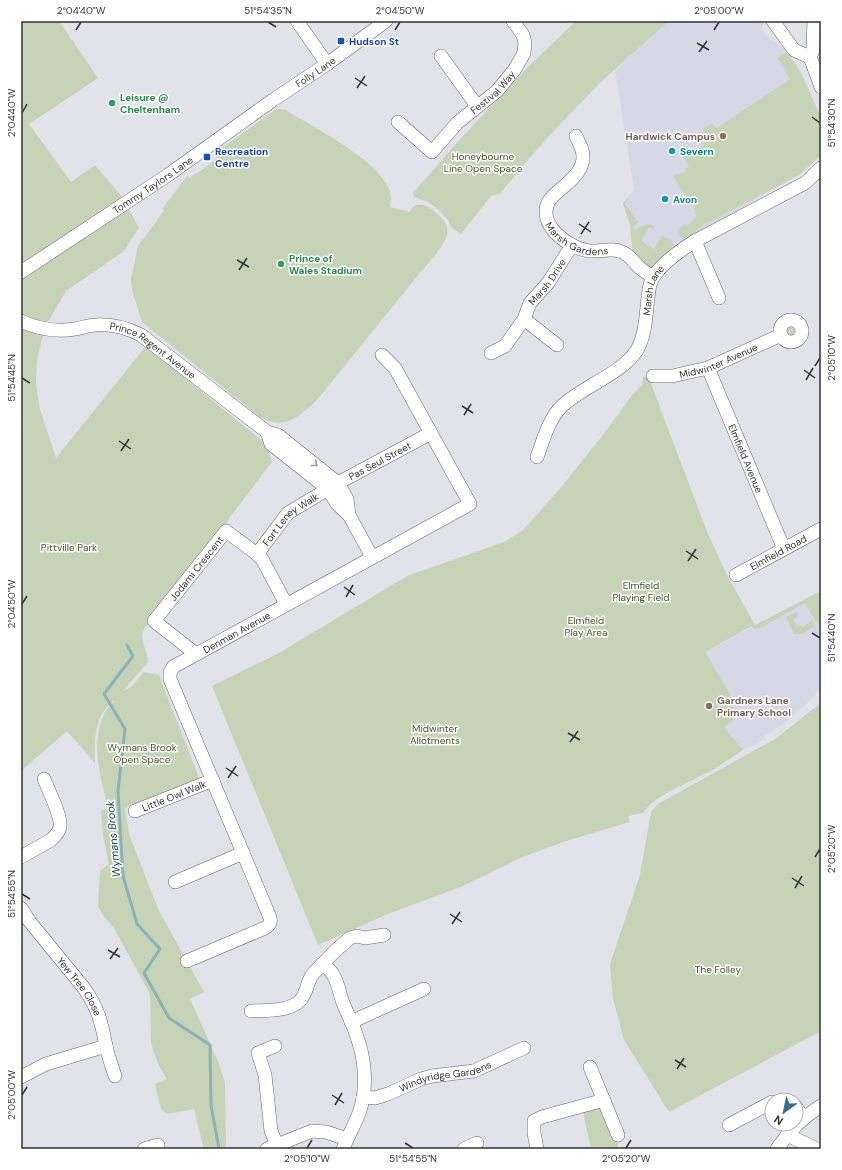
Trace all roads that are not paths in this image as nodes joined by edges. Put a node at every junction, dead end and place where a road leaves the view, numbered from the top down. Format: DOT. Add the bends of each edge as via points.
graph roads {
  1 [pos="297,21"];
  2 [pos="386,21"];
  3 [pos="513,21"];
  4 [pos="773,21"];
  5 [pos="814,21"];
  6 [pos="441,56"];
  7 [pos="810,57"];
  8 [pos="327,64"];
  9 [pos="821,87"];
  10 [pos="282,94"];
  11 [pos="477,106"];
  12 [pos="398,122"];
  13 [pos="576,136"];
  14 [pos="821,168"];
  15 [pos="695,241"];
  16 [pos="572,245"];
  17 [pos="21,272"];
  18 [pos="653,276"];
  19 [pos="719,298"];
  20 [pos="524,319"];
  21 [pos="21,321"];
  22 [pos="781,335"];
  23 [pos="557,345"];
  24 [pos="491,354"];
  25 [pos="382,355"];
  26 [pos="708,368"];
  27 [pos="653,376"];
  28 [pos="430,433"];
  29 [pos="537,458"];
  30 [pos="334,486"];
  31 [pos="821,529"];
  32 [pos="784,549"];
  33 [pos="257,554"];
  34 [pos="372,557"];
  35 [pos="736,575"];
  36 [pos="286,604"];
  37 [pos="196,654"];
  38 [pos="44,779"];
  39 [pos="213,780"];
  40 [pos="135,811"];
  41 [pos="243,853"];
  42 [pos="21,857"];
  43 [pos="175,882"];
  44 [pos="21,908"];
  45 [pos="384,935"];
  46 [pos="188,961"];
  47 [pos="322,964"];
  48 [pos="424,989"];
  49 [pos="251,1011"];
  50 [pos="351,1022"];
  51 [pos="106,1046"];
  52 [pos="274,1046"];
  53 [pos="524,1048"];
  54 [pos="590,1067"];
  55 [pos="115,1076"];
  56 [pos="21,1077"];
  57 [pos="363,1097"];
  58 [pos="604,1100"];
  59 [pos="764,1106"];
  60 [pos="821,1106"];
  61 [pos="804,1118"];
  62 [pos="729,1125"];
  63 [pos="790,1132"];
  64 [pos="618,1135"];
  65 [pos="787,1135"];
  66 [pos="477,1143"];
  67 [pos="345,1144"];
  68 [pos="158,1145"];
  69 [pos="272,1147"];
  70 [pos="144,1149"];
  71 [pos="464,1149"];
  72 [pos="537,1149"];
  73 [pos="777,1149"];
  74 [pos="817,1149"];
  1 -- 8 [label="street"];
  2 -- 8 [label="street, Folly Lane"];
  3 -- 11 [label="street, Festival Way" via="524,39 524,53 506,80"];
  4 -- 7 [label="street" via="794,50"];
  5 -- 7 [label="street" via="813,50"];
  6 -- 11 [label="street"];
  7 -- 9 [label="street"];
  8 -- 10 [label="street, Folly Lane"];
  10 -- 17 [label="street, Tommy Taylors Lane"];
  11 -- 12 [label="street, Festival Way" via="457,123 432,152"];
  13 -- 16 [label="street, Marsh Gardens" via="583,156 578,172 573,180 550,200 545,212 554,230"];
  14 -- 15 [label="street, Marsh Lane" via="805,183"];
  15 -- 18 [label="street, Marsh Lane" via="676,254"];
  15 -- 19 [label="street"];
  16 -- 18 [label="street, Marsh Gardens" via="589,251 622,252"];
  16 -- 20 [label="street, Marsh Drive" via="548,283 530,303"];
  18 -- 29 [label="street, Marsh Lane" via="644,330 637,350 622,365 558,410"];
  20 -- 23 [label="street"];
  20 -- 24 [label="street, Marsh Drive" via="505,346"];
  21 -- 30 [label="street, Prince Regent Avenue" via="48,330 106,325 133,331 148,339 267,432 271,444"];
  22 -- 26 [label="street, Midwinter Avenue"];
  25 -- 28 [label="street, Denman Avenue" via="395,368"];
  26 -- 27 [label="street, Midwinter Avenue" via="672,376"];
  26 -- 32 [label="street, Elmfield Avenue"];
  28 -- 30 [label="street, Pas Seul Street"];
  28 -- 34 [label="street, Denman Avenue" via="470,504"];
  30 -- 33 [label="street, Fort Leney Walk" via="288,513"];
  30 -- 34 [label="street, Prince Regent Avenue" via="347,499 349,515"];
  31 -- 32 [label="street, Elmfield Road"];
  32 -- 35 [label="street, Elmfield Road"];
  33 -- 36 [label="street, Jodami Crescent"];
  33 -- 37 [label="street, Jodami Crescent" via="226,531 154,621"];
  34 -- 36 [label="street, Denman Avenue"];
  36 -- 37 [label="street, Denman Avenue"];
  37 -- 39 [label="street, Denman Avenue" via="176,664 170,676"];
  38 -- 42 [label="street" via="59,817 60,827 55,836"];
  39 -- 40 [label="street, Little Owl Walk"];
  39 -- 41 [label="street, Denman Avenue"];
  41 -- 43 [label="street"];
  41 -- 46 [label="street, Denman Avenue" via="270,915 270,924"];
  44 -- 51 [label="street, Yew Tree Close" via="91,997 101,1019"];
  45 -- 47 [label="street" via="350,938"];
  47 -- 49 [label="street" via="309,980 302,998 296,1004 287,1008"];
  47 -- 50 [label="street" via="334,974"];
  48 -- 50 [label="street"];
  50 -- 57 [label="street" via="363,1058"];
  51 -- 55 [label="street, Yew Tree Close"];
  51 -- 56 [label="street" via="46,1064"];
  52 -- 69 [label="street" via="258,1053 265,1076"];
  53 -- 57 [label="street, Windyridge Gardens" via="474,1071 432,1076 375,1098"];
  54 -- 58 [label="street"];
  57 -- 67 [label="street" via="358,1116"];
  58 -- 64 [label="street"];
  58 -- 72 [label="street" via="534,1121"];
  59 -- 62 [label="street"];
  60 -- 61 [label="street"];
  63 -- 65 [label="street"];
  65 -- 73 [label="street"];
  65 -- 74 [label="street"];
  66 -- 71 [label="street"];
  67 -- 69 [label="street" via="326,1132 317,1131 308,1132"];
  68 -- 70 [label="street"];
}
